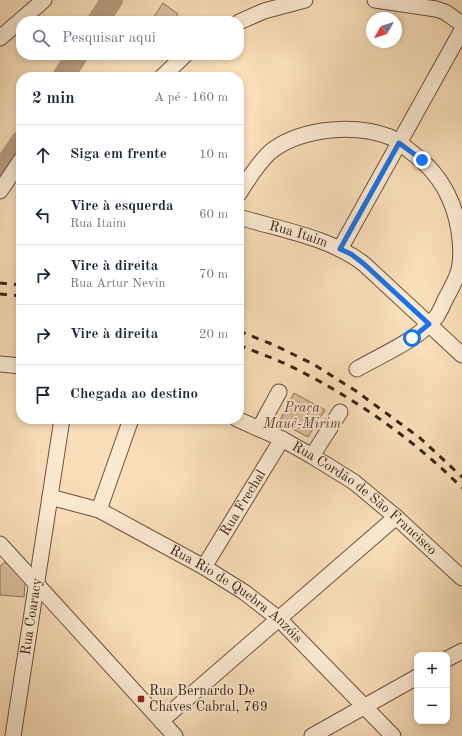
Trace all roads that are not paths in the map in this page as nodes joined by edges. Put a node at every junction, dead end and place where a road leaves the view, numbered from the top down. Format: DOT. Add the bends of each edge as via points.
graph roads {
  1 [pos="44,0"];
  2 [pos="305,0"];
  3 [pos="375,0"];
  4 [pos="275,4"];
  5 [pos="430,4"];
  6 [pos="25,16"];
  7 [pos="244,20"];
  8 [pos="16,24"];
  9 [pos="462,24"];
  10 [pos="462,30"];
  11 [pos="0,38"];
  12 [pos="180,60"];
  13 [pos="167,72"];
  14 [pos="399,143"];
  15 [pos="16,167"];
  16 [pos="244,186"];
  17 [pos="0,191"];
  18 [pos="244,219"];
  19 [pos="340,249"];
  20 [pos="429,324"];
  21 [pos="462,355"];
  22 [pos="0,364"];
  23 [pos="16,366"];
  24 [pos="357,369"];
  25 [pos="279,392"];
  26 [pos="340,412"];
  27 [pos="244,422"];
  28 [pos="61,424"];
  29 [pos="129,424"];
  30 [pos="259,429"];
  31 [pos="282,440"];
  32 [pos="312,456"];
  33 [pos="50,497"];
  34 [pos="99,510"];
  35 [pos="396,517"];
  36 [pos="0,544"];
  37 [pos="204,567"];
  38 [pos="462,578"];
  39 [pos="37,585"];
  40 [pos="279,619"];
  41 [pos="462,651"];
  42 [pos="450,658"];
  43 [pos="414,679"];
  44 [pos="365,706"];
  45 [pos="161,721"];
  46 [pos="13,736"];
  47 [pos="175,736"];
  48 [pos="312,736"];
  49 [pos="393,736"];
  1 -- 6 [label="street"];
  2 -- 4 [label="street"];
  3 -- 5 [label="street"];
  4 -- 7 [label="street"];
  5 -- 9 [label="street"];
  8 -- 11 [label="street"];
  10 -- 14 [label="street"];
  12 -- 13 [label="street"];
  14 -- 16 [label="street" via="367,131 336,129 310,133 271,152 255,169"];
  14 -- 19 [label="street"];
  14 -- 20 [label="street" via="422,160 438,178 448,193 458,221 462,248 459,270 437,316"];
  15 -- 17 [label="street"];
  18 -- 19 [label="street, Rua Itaim"];
  19 -- 20 [label="street, Rua Itaim" via="364,264"];
  20 -- 21 [label="street, Rua Itaim"];
  20 -- 24 [label="street" via="412,338"];
  22 -- 23 [label="street"];
  25 -- 30 [label="street"];
  26 -- 32 [label="street"];
  27 -- 30 [label="street, Rua Cordão de São Francisco"];
  28 -- 33 [label="street, Rua Coaracy"];
  29 -- 34 [label="street"];
  30 -- 31 [label="street, Rua Cordão de São Francisco"];
  31 -- 32 [label="street, Rua Cordão de São Francisco"];
  31 -- 37 [label="street, Rua Frechal"];
  32 -- 35 [label="street, Rua Cordão de São Francisco" via="354,482"];
  33 -- 34 [label="street, Rua Rio de Quebra Anzóis"];
  33 -- 39 [label="street, Rua Coaracy"];
  34 -- 37 [label="street, Rua Rio de Quebra Anzóis"];
  35 -- 38 [label="street, Rua Cordão de São Francisco"];
  35 -- 40 [label="street"];
  36 -- 39 [label="street"];
  37 -- 40 [label="street, Rua Rio de Quebra Anzóis" via="244,592"];
  39 -- 45 [label="street"];
  39 -- 46 [label="street, Rua Coaracy"];
  40 -- 44 [label="street, Rua Rio de Quebra Anzóis"];
  40 -- 45 [label="street"];
  41 -- 42 [label="street"];
  43 -- 44 [label="street"];
  44 -- 48 [label="street"];
  44 -- 49 [label="street, Rua Rio de Quebra Anzóis"];
  45 -- 47 [label="street"];
}
